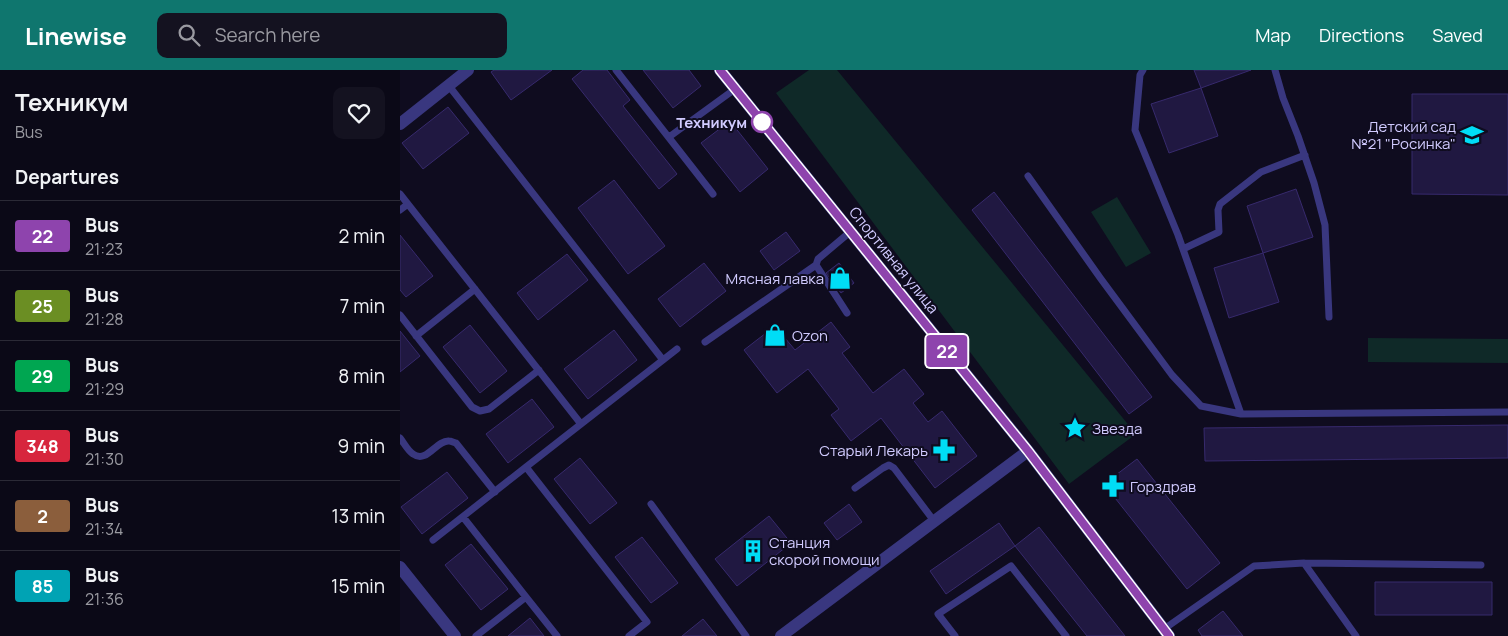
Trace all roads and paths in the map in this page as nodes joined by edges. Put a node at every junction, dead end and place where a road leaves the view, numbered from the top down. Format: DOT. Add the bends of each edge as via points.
graph roads {
  1 [pos="468,70"];
  2 [pos="616,70"];
  3 [pos="720,70"];
  4 [pos="1144,70"];
  5 [pos="1276,70"];
  6 [pos="449,86"];
  7 [pos="735,89"];
  8 [pos="400,124"];
  9 [pos="669,137"];
  10 [pos="1305,155"];
  11 [pos="1028,176"];
  12 [pos="400,194"];
  13 [pos="714,194"];
  14 [pos="408,204"];
  15 [pos="400,210"];
  16 [pos="850,232"];
  17 [pos="1183,249"];
  18 [pos="816,265"];
  19 [pos="475,289"];
  20 [pos="847,313"];
  21 [pos="400,316"];
  22 [pos="1328,317"];
  23 [pos="416,336"];
  24 [pos="705,342"];
  25 [pos="677,349"];
  26 [pos="663,360"];
  27 [pos="539,370"];
  28 [pos="1508,412"];
  29 [pos="1241,414"];
  30 [pos="581,424"];
  31 [pos="400,438"];
  32 [pos="1028,451"];
  33 [pos="526,467"];
  34 [pos="855,488"];
  35 [pos="495,492"];
  36 [pos="651,504"];
  37 [pos="463,517"];
  38 [pos="934,522"];
  39 [pos="434,540"];
  40 [pos="1304,563"];
  41 [pos="1481,565"];
  42 [pos="400,567"];
  43 [pos="526,597"];
  44 [pos="1167,633"];
  45 [pos="455,636"];
  46 [pos="476,636"];
  47 [pos="557,636"];
  48 [pos="629,636"];
  49 [pos="746,636"];
  50 [pos="781,636"];
  51 [pos="955,636"];
  52 [pos="1066,636"];
  53 [pos="1356,636"];
  1 -- 6 [label="street"];
  2 -- 9 [label="lane"];
  3 -- 7 [label="street, Спортивная улица"];
  4 -- 17 [label="lane" via="1140,75 1135,130"];
  5 -- 10 [label="lane"];
  6 -- 8 [label="street"];
  6 -- 26 [label="lane"];
  7 -- 9 [label="lane"];
  7 -- 16 [label="street, Спортивная улица"];
  9 -- 13 [label="lane"];
  10 -- 17 [label="lane" via="1261,172 1220,204 1219,232"];
  10 -- 22 [label="lane" via="1325,225"];
  11 -- 29 [label="lane" via="1172,375 1201,406"];
  12 -- 14 [label="lane"];
  14 -- 15 [label="lane"];
  14 -- 19 [label="lane"];
  16 -- 18 [label="lane" via="818,259"];
  16 -- 32 [label="street, Спортивная улица"];
  17 -- 29 [label="lane"];
  18 -- 20 [label="lane"];
  18 -- 24 [label="lane"];
  19 -- 23 [label="lane"];
  19 -- 27 [label="lane"];
  21 -- 23 [label="lane"];
  23 -- 27 [label="lane" via="472,407 480,411 490,408"];
  25 -- 26 [label="lane"];
  26 -- 30 [label="lane"];
  27 -- 30 [label="lane"];
  28 -- 29 [label="lane"];
  30 -- 33 [label="lane"];
  31 -- 35 [label="lane" via="418,457 425,456 443,442 450,440 456,443"];
  32 -- 38 [label="street"];
  32 -- 44 [label="street, Спортивная улица"];
  33 -- 35 [label="lane"];
  33 -- 48 [label="lane" via="647,622"];
  34 -- 38 [label="lane" via="889,465"];
  35 -- 37 [label="lane"];
  36 -- 49 [label="lane"];
  37 -- 39 [label="lane"];
  37 -- 43 [label="lane"];
  38 -- 50 [label="street"];
  40 -- 41 [label="lane"];
  40 -- 44 [label="lane" via="1254,566"];
  40 -- 53 [label="lane"];
  42 -- 45 [label="street"];
  43 -- 46 [label="lane"];
  43 -- 47 [label="lane"];
  51 -- 52 [label="lane" via="938,614 1011,566"];
}
